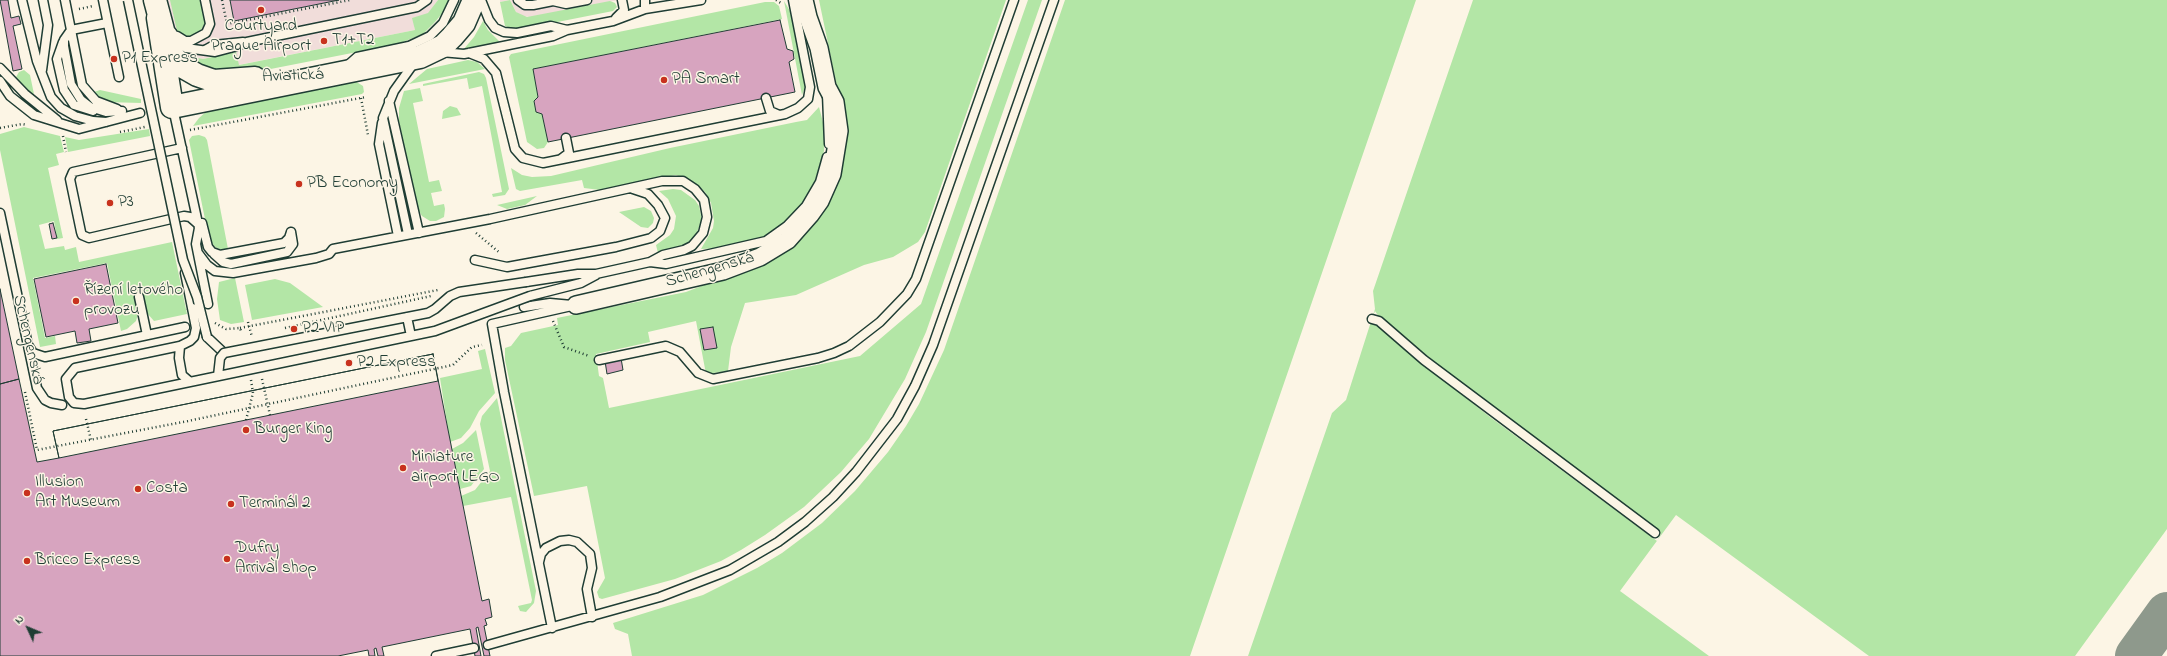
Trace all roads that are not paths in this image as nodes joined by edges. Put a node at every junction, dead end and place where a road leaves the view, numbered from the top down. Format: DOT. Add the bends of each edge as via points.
graph roads {
  1 [pos="22,0"];
  2 [pos="44,0"];
  3 [pos="128,0"];
  4 [pos="205,0"];
  5 [pos="427,0"];
  6 [pos="454,0"];
  7 [pos="474,0"];
  8 [pos="481,0"];
  9 [pos="518,0"];
  10 [pos="587,0"];
  11 [pos="622,0"];
  12 [pos="645,0"];
  13 [pos="701,0"];
  14 [pos="793,0"];
  15 [pos="804,0"];
  16 [pos="815,0"];
  17 [pos="1014,0"];
  18 [pos="1054,0"];
  19 [pos="554,1"];
  20 [pos="65,2"];
  21 [pos="100,3"];
  22 [pos="645,9"];
  23 [pos="164,18"];
  24 [pos="613,21"];
  25 [pos="107,23"];
  26 [pos="71,30"];
  27 [pos="567,30"];
  28 [pos="819,48"];
  29 [pos="430,53"];
  30 [pos="469,53"];
  31 [pos="0,68"];
  32 [pos="42,73"];
  33 [pos="336,74"];
  34 [pos="119,77"];
  35 [pos="312,80"];
  36 [pos="0,81"];
  37 [pos="827,87"];
  38 [pos="766,98"];
  39 [pos="389,100"];
  40 [pos="172,108"];
  41 [pos="122,111"];
  42 [pos="780,115"];
  43 [pos="383,118"];
  44 [pos="106,122"];
  45 [pos="60,123"];
  46 [pos="566,138"];
  47 [pos="182,148"];
  48 [pos="560,159"];
  49 [pos="630,188"];
  50 [pos="194,205"];
  51 [pos="0,213"];
  52 [pos="198,224"];
  53 [pos="291,232"];
  54 [pos="419,233"];
  55 [pos="408,234"];
  56 [pos="398,236"];
  57 [pos="198,254"];
  58 [pos="183,260"];
  59 [pos="475,260"];
  60 [pos="650,262"];
  61 [pos="596,274"];
  62 [pos="139,297"];
  63 [pos="208,304"];
  64 [pos="576,306"];
  65 [pos="524,307"];
  66 [pos="407,317"];
  67 [pos="1372,319"];
  68 [pos="185,327"];
  69 [pos="148,335"];
  70 [pos="411,336"];
  71 [pos="27,343"];
  72 [pos="180,346"];
  73 [pos="224,353"];
  74 [pos="599,360"];
  75 [pos="218,376"];
  76 [pos="189,381"];
  77 [pos="62,405"];
  78 [pos="1655,533"];
  79 [pos="539,567"];
  80 [pos="592,617"];
  81 [pos="552,628"];
  82 [pos="436,656"];
  1 -- 32 [label="lane" via="36,61"];
  2 -- 32 [label="lane" via="48,25"];
  3 -- 58 [label="lane, bridge"];
  4 -- 23 [label="lane" via="210,24 206,33 197,40 185,41 178,37"];
  5 -- 23 [label="lane" via="417,7 246,42 215,52 186,48 176,39"];
  6 -- 33 [label="lane" via="443,23 430,36 410,46 357,57"];
  7 -- 29 [label="main road, Aviatická" via="464,23 443,46"];
  8 -- 27 [label="lane" via="489,20 495,28 504,32 517,33 551,26"];
  9 -- 19 [label="lane" via="532,6"];
  10 -- 19 [label="lane" via="566,4"];
  11 -- 24 [label="lane" via="624,10"];
  12 -- 22 [label="lane"];
  13 -- 22 [label="lane"];
  14 -- 42 [label="lane" via="810,79 810,93 808,99 798,108"];
  15 -- 28 [label="street, Schengenská"];
  16 -- 28 [label="street"];
  17 -- 74 [label="lane" via="916,278 907,294 880,322 849,346 834,353 713,379 698,373 680,352 666,346"];
  18 -- 80 [label="lane" via="933,345 906,403 878,446 833,498 764,551 700,583"];
  20 -- 26 [label="lane"];
  21 -- 25 [label="lane"];
  22 -- 24 [label="lane"];
  23 -- 35 [label="main road, Aviatická" via="167,44 177,62 197,75 220,82 280,74"];
  23 -- 40 [label="main road"];
  24 -- 27 [label="lane"];
  25 -- 26 [label="lane"];
  25 -- 34 [label="lane"];
  26 -- 41 [label="lane" via="84,90 96,101"];
  26 -- 41 [label="lane" via="64,40 69,78 76,95 85,104 106,112"];
  27 -- 30 [label="lane" via="553,36"];
  28 -- 37 [label="street, Schengenská"];
  29 -- 30 [label="lane"];
  29 -- 33 [label="main road, Aviatická"];
  29 -- 39 [label="lane" via="408,70"];
  30 -- 48 [label="lane" via="484,59 496,73 513,144 519,155 537,162"];
  31 -- 45 [label="lane" via="25,94"];
  32 -- 44 [label="lane" via="47,91 60,108 84,119"];
  33 -- 35 [label="main road, Aviatická"];
  35 -- 40 [label="main road"];
  36 -- 45 [label="lane" via="10,96 26,110"];
  37 -- 60 [label="lane" via="826,106 830,131 828,156 814,193 798,216 775,235 754,245 666,264"];
  37 -- 64 [label="street, Schengenská" via="835,102 838,117 836,162 820,201 788,240 760,257 723,271"];
  38 -- 42 [label="lane" via="770,111"];
  39 -- 43 [label="lane"];
  39 -- 54 [label="lane"];
  40 -- 47 [label="lane"];
  41 -- 44 [label="lane" via="140,113"];
  42 -- 48 [label="lane"];
  43 -- 55 [label="lane"];
  43 -- 56 [label="lane" via="379,144"];
  44 -- 45 [label="lane" via="79,129"];
  46 -- 48 [label="lane" via="569,153"];
  47 -- 50 [label="lane"];
  47 -- 52 [label="lane" via="73,172 70,179 81,232 89,238 184,216 190,217"];
  49 -- 54 [label="lane"];
  49 -- 59 [label="lane" via="648,194 662,210 664,222 660,231 651,238 507,268"];
  49 -- 60 [label="lane" via="670,180 683,181 701,195 706,207 705,226 699,239 684,250 663,255"];
  50 -- 52 [label="lane"];
  50 -- 53 [label="lane" via="202,223 206,243 220,260 231,264 287,252 293,244"];
  51 -- 71 [label="lane, Schengenská"];
  52 -- 57 [label="lane"];
  54 -- 55 [label="lane"];
  55 -- 56 [label="lane"];
  56 -- 57 [label="lane" via="333,249 329,254 316,258 233,273 215,271"];
  57 -- 63 [label="lane"];
  58 -- 72 [label="lane, bridge" via="196,328 194,337"];
  58 -- 73 [label="lane, bridge" via="197,297 206,333 212,343"];
  60 -- 61 [label="lane"];
  61 -- 66 [label="lane, bridge" via="578,274 459,292 450,296 432,312"];
  61 -- 70 [label="lane, bridge" via="581,283 530,296 435,331"];
  62 -- 69 [label="lane"];
  64 -- 65 [label="lane" via="550,303"];
  64 -- 79 [label="lane, Schengenská" via="492,324"];
  66 -- 70 [label="lane, bridge"];
  66 -- 73 [label="lane, bridge"];
  67 -- 78 [label="lane" via="1379,321 1424,360"];
  68 -- 69 [label="lane"];
  69 -- 71 [label="lane" via="45,357 34,353"];
  70 -- 75 [label="lane, bridge"];
  71 -- 77 [label="lane, Schengenská" via="37,388 45,400"];
  72 -- 76 [label="lane, bridge" via="182,375"];
  72 -- 76 [label="lane, bridge" via="75,368 66,379 69,397 74,403 84,404"];
  73 -- 75 [label="lane, bridge" via="220,358"];
  75 -- 76 [label="lane, bridge"];
  79 -- 80 [label="lane" via="541,554 551,544 569,540 583,547 592,560 588,589"];
  79 -- 81 [label="lane"];
  80 -- 81 [label="lane"];
  81 -- 82 [label="lane"];
}
